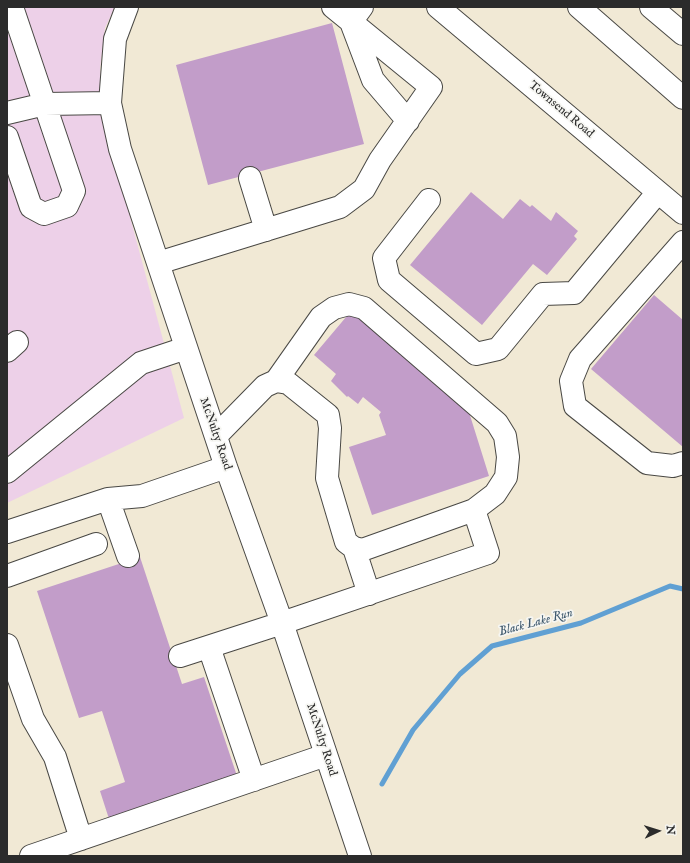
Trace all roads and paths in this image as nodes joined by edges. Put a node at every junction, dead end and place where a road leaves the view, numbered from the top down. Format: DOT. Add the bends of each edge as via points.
graph roads {
  1 [pos="12,7"];
  2 [pos="127,7"];
  3 [pos="333,7"];
  4 [pos="438,7"];
  5 [pos="578,7"];
  6 [pos="651,7"];
  7 [pos="356,14"];
  8 [pos="683,34"];
  9 [pos="683,98"];
  10 [pos="110,103"];
  11 [pos="45,104"];
  12 [pos="7,113"];
  13 [pos="408,121"];
  14 [pos="7,137"];
  15 [pos="250,178"];
  16 [pos="658,192"];
  17 [pos="429,200"];
  18 [pos="683,213"];
  19 [pos="266,230"];
  20 [pos="683,242"];
  21 [pos="158,264"];
  22 [pos="186,348"];
  23 [pos="276,381"];
  24 [pos="216,436"];
  25 [pos="683,463"];
  26 [pos="226,467"];
  27 [pos="7,472"];
  28 [pos="108,499"];
  29 [pos="474,510"];
  30 [pos="7,532"];
  31 [pos="96,544"];
  32 [pos="354,548"];
  33 [pos="128,556"];
  34 [pos="7,576"];
  35 [pos="368,594"];
  36 [pos="282,623"];
  37 [pos="7,645"];
  38 [pos="209,647"];
  39 [pos="180,656"];
  40 [pos="326,755"];
  41 [pos="254,780"];
  42 [pos="81,839"];
  43 [pos="31,856"];
  44 [pos="360,856"];
  1 -- 11 [label="street"];
  2 -- 10 [label="street, McNulty Road" via="115,39"];
  3 -- 7 [label="street"];
  4 -- 16 [label="street, Townsend Road"];
  5 -- 9 [label="street"];
  6 -- 8 [label="street"];
  7 -- 13 [label="street" via="373,80"];
  7 -- 13 [label="street" via="431,87"];
  10 -- 11 [label="street"];
  10 -- 21 [label="street, McNulty Road" via="120,149"];
  11 -- 12 [label="street"];
  11 -- 14 [label="street" via="74,191 67,206 44,214 32,207"];
  13 -- 19 [label="street" via="380,160 364,189 340,207"];
  15 -- 19 [label="street"];
  16 -- 17 [label="street" via="574,293 543,294 498,349 476,354 389,280 384,258"];
  16 -- 18 [label="street, Townsend Road"];
  19 -- 21 [label="street"];
  20 -- 25 [label="street" via="580,359 571,381 575,406 647,463 673,466"];
  21 -- 22 [label="street, McNulty Road"];
  22 -- 24 [label="street, McNulty Road"];
  22 -- 27 [label="street" via="141,363"];
  23 -- 24 [label="street" via="265,386"];
  23 -- 29 [label="street" via="321,317 334,308 349,304 364,308 496,423 505,436 508,456 506,477 495,494"];
  23 -- 32 [label="street" via="288,383 328,415 330,428 327,478 346,542"];
  24 -- 26 [label="street, McNulty Road"];
  26 -- 28 [label="street" via="142,496"];
  26 -- 36 [label="street, McNulty Road"];
  28 -- 30 [label="street"];
  28 -- 33 [label="street"];
  29 -- 32 [label="street" via="362,550"];
  29 -- 35 [label="street" via="488,553"];
  31 -- 34 [label="street"];
  32 -- 35 [label="street"];
  35 -- 36 [label="street"];
  36 -- 38 [label="street"];
  36 -- 40 [label="street, McNulty Road"];
  37 -- 42 [label="street" via="33,719 55,757"];
  38 -- 39 [label="street"];
  38 -- 41 [label="street"];
  40 -- 41 [label="street"];
  40 -- 44 [label="street, McNulty Road"];
  41 -- 42 [label="street"];
  42 -- 43 [label="street"];
}
